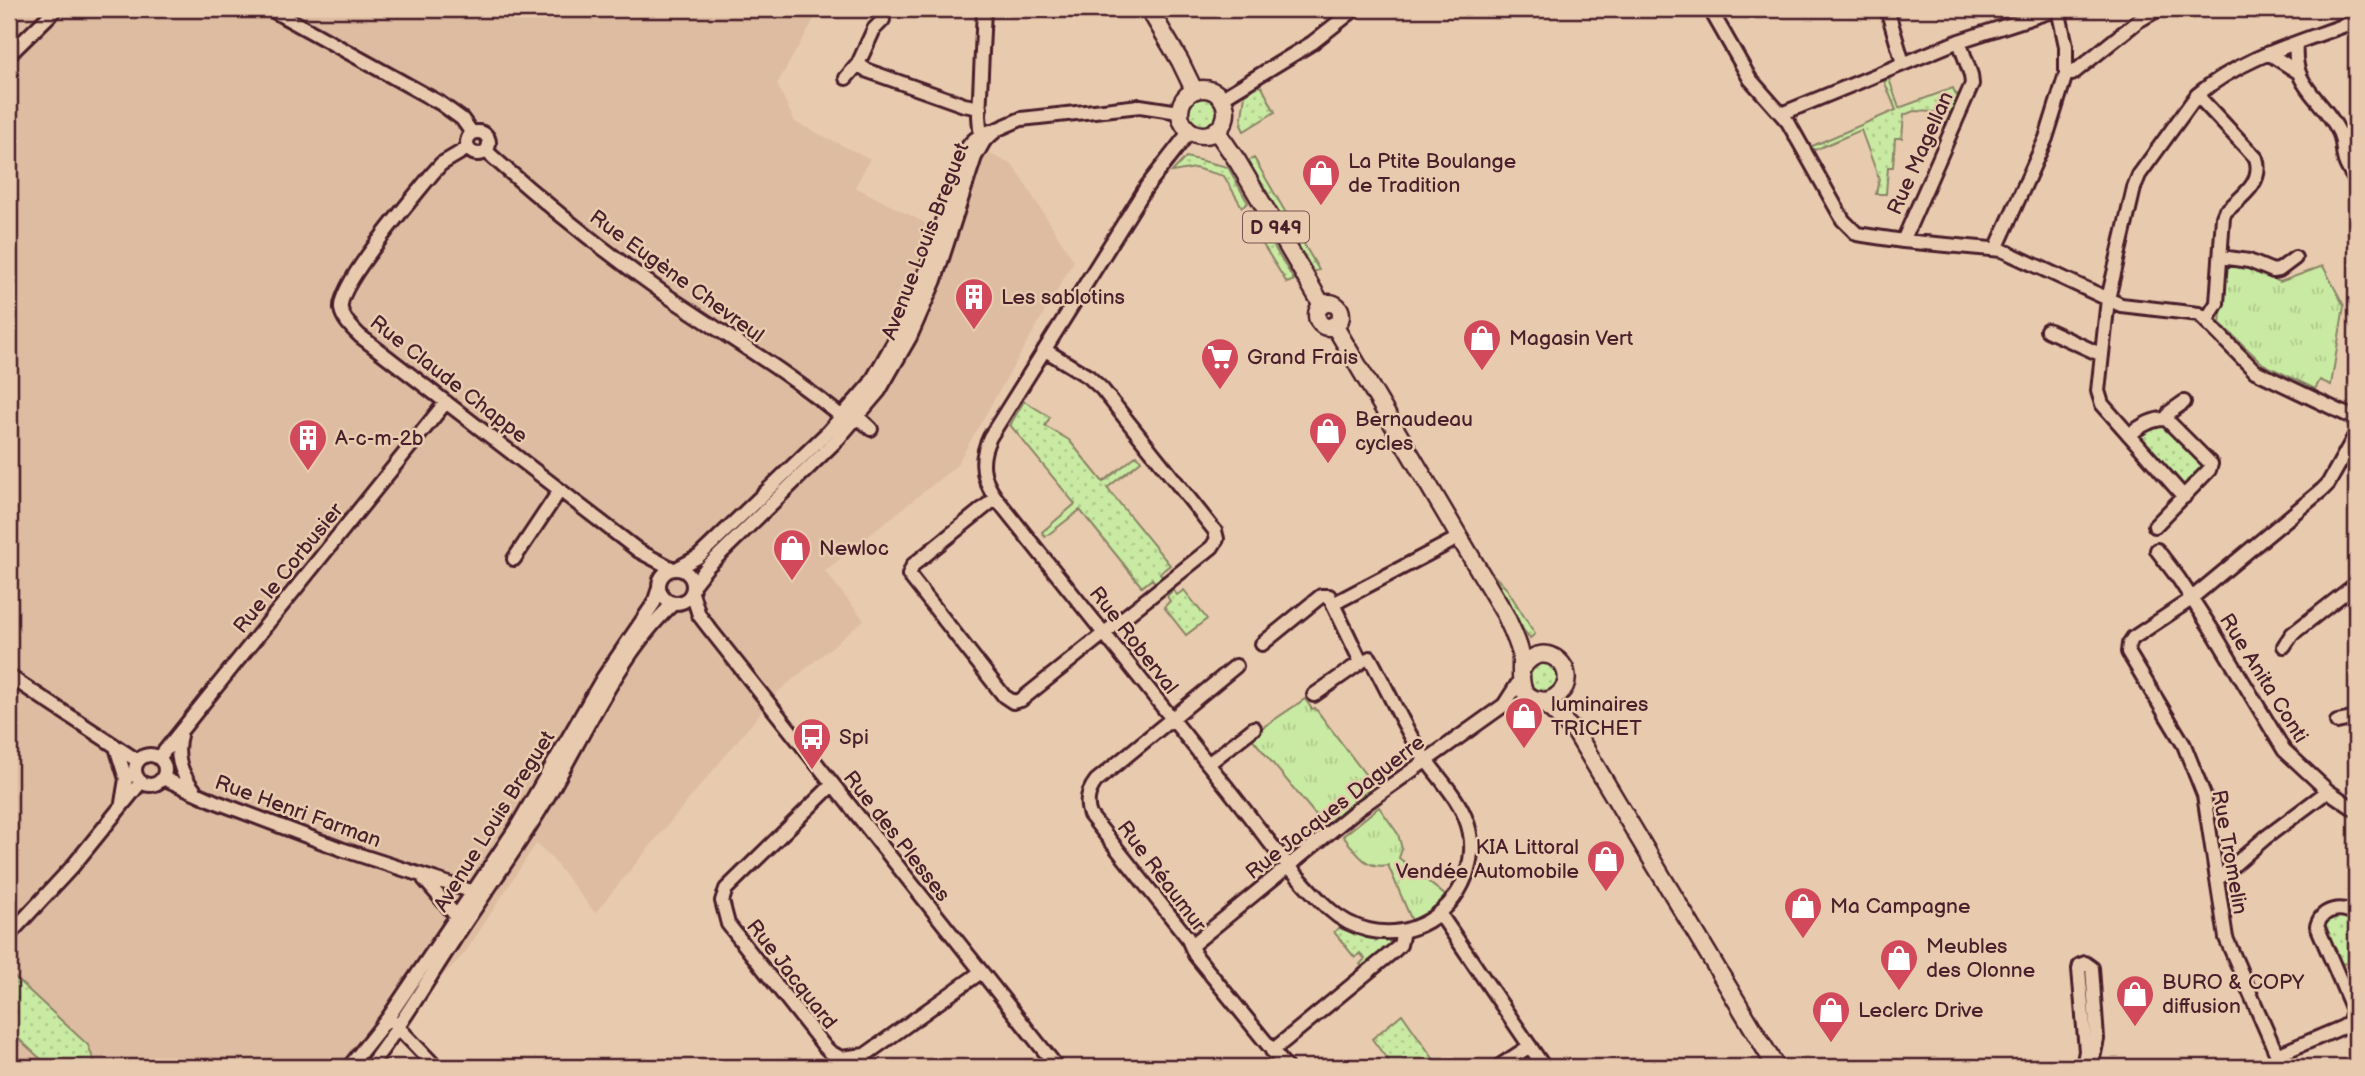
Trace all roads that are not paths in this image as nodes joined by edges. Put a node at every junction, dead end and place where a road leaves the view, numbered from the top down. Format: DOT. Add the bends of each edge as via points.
graph roads {
  1 [pos="55,9"];
  2 [pos="270,9"];
  3 [pos="984,9"];
  4 [pos="1149,9"];
  5 [pos="1355,9"];
  6 [pos="1710,9"];
  7 [pos="1887,9"];
  8 [pos="2058,9"];
  9 [pos="2159,9"];
  10 [pos="883,20"];
  11 [pos="2356,22"];
  12 [pos="1959,41"];
  13 [pos="2296,44"];
  14 [pos="2268,52"];
  15 [pos="9,55"];
  16 [pos="1903,63"];
  17 [pos="858,64"];
  18 [pos="2298,73"];
  19 [pos="2066,75"];
  20 [pos="846,78"];
  21 [pos="1194,90"];
  22 [pos="2197,95"];
  23 [pos="1222,98"];
  24 [pos="980,108"];
  25 [pos="1179,112"];
  26 [pos="1781,114"];
  27 [pos="1216,130"];
  28 [pos="1190,131"];
  29 [pos="472,133"];
  30 [pos="982,138"];
  31 [pos="468,148"];
  32 [pos="486,151"];
  33 [pos="2356,181"];
  34 [pos="1903,241"];
  35 [pos="1996,249"];
  36 [pos="2221,257"];
  37 [pos="2295,258"];
  38 [pos="2108,299"];
  39 [pos="2206,321"];
  40 [pos="2047,330"];
  41 [pos="1045,350"];
  42 [pos="2102,355"];
  43 [pos="446,402"];
  44 [pos="2184,402"];
  45 [pos="2166,419"];
  46 [pos="2356,419"];
  47 [pos="850,420"];
  48 [pos="872,429"];
  49 [pos="2356,434"];
  50 [pos="2129,435"];
  51 [pos="560,489"];
  52 [pos="2184,497"];
  53 [pos="996,498"];
  54 [pos="2155,526"];
  55 [pos="1460,537"];
  56 [pos="2157,550"];
  57 [pos="639,551"];
  58 [pos="514,559"];
  59 [pos="675,569"];
  60 [pos="2356,584"];
  61 [pos="659,587"];
  62 [pos="692,589"];
  63 [pos="2191,597"];
  64 [pos="675,603"];
  65 [pos="1333,604"];
  66 [pos="1506,616"];
  67 [pos="709,628"];
  68 [pos="1104,634"];
  69 [pos="1262,644"];
  70 [pos="2284,646"];
  71 [pos="1544,654"];
  72 [pos="1370,658"];
  73 [pos="1236,666"];
  74 [pos="1521,673"];
  75 [pos="9,676"];
  76 [pos="1564,688"];
  77 [pos="1314,695"];
  78 [pos="1537,699"];
  79 [pos="1504,705"];
  80 [pos="2356,718"];
  81 [pos="1173,720"];
  82 [pos="2337,722"];
  83 [pos="1254,728"];
  84 [pos="181,730"];
  85 [pos="1576,733"];
  86 [pos="116,747"];
  87 [pos="159,758"];
  88 [pos="1426,760"];
  89 [pos="138,761"];
  90 [pos="1208,764"];
  91 [pos="163,778"];
  92 [pos="141,782"];
  93 [pos="832,785"];
  94 [pos="2328,791"];
  95 [pos="198,795"];
  96 [pos="121,806"];
  97 [pos="2356,810"];
  98 [pos="1289,864"];
  99 [pos="421,876"];
  100 [pos="2218,879"];
  101 [pos="479,894"];
  102 [pos="1440,914"];
  103 [pos="2356,915"];
  104 [pos="461,920"];
  105 [pos="1403,931"];
  106 [pos="9,935"];
  107 [pos="1192,945"];
  108 [pos="981,972"];
  109 [pos="2351,992"];
  110 [pos="388,1017"];
  111 [pos="399,1026"];
  112 [pos="1530,1046"];
  113 [pos="1272,1051"];
  114 [pos="2279,1061"];
  115 [pos="349,1067"];
  116 [pos="369,1067"];
  117 [pos="436,1067"];
  118 [pos="1057,1067"];
  119 [pos="1286,1067"];
  120 [pos="1498,1067"];
  121 [pos="1544,1067"];
  122 [pos="1776,1067"];
  123 [pos="2082,1067"];
  124 [pos="2091,1067"];
  1 -- 15 [label="street"];
  2 -- 29 [label="street" via="440,103"];
  3 -- 24 [label="street"];
  4 -- 21 [label="main road"];
  5 -- 23 [label="street" via="1312,43"];
  6 -- 26 [label="street" via="1749,79"];
  7 -- 16 [label="street"];
  8 -- 12 [label="street"];
  8 -- 19 [label="street"];
  9 -- 19 [label="street"];
  10 -- 17 [label="street"];
  11 -- 13 [label="street"];
  12 -- 16 [label="street"];
  12 -- 34 [label="street, Rue Magellan" via="1972,84"];
  13 -- 14 [label="street"];
  13 -- 18 [label="street"];
  14 -- 18 [label="street"];
  14 -- 22 [label="street"];
  16 -- 26 [label="street"];
  17 -- 20 [label="street"];
  17 -- 24 [label="street" via="964,106"];
  18 -- 33 [label="street" via="2338,128 2345,162"];
  19 -- 35 [label="street" via="2046,138"];
  21 -- 23 [label="main road" via="1209,89"];
  21 -- 25 [label="main road"];
  22 -- 36 [label="street" via="2258,164 2252,188 2225,212"];
  22 -- 38 [label="street" via="2139,175"];
  23 -- 27 [label="main road" via="1226,113"];
  24 -- 30 [label="street"];
  25 -- 28 [label="main road"];
  25 -- 30 [label="street, Avenue Louis Breguet" via="1140,106 1050,114 1021,118"];
  26 -- 34 [label="street" via="1843,220 1857,234"];
  27 -- 28 [label="main road" via="1206,135"];
  27 -- 55 [label="main road, D 949" via="1322,305 1318,320 1334,325"];
  28 -- 41 [label="street, Rue Roberval" via="1147,186"];
  29 -- 31 [label="street"];
  29 -- 32 [label="street" via="480,131 487,136"];
  30 -- 47 [label="street, Avenue Louis Breguet" via="935,280 910,337 879,391"];
  31 -- 32 [label="street" via="477,154"];
  31 -- 43 [label="street, Rue Claude Chappe" via="432,174 354,274 341,309 360,335"];
  32 -- 47 [label="street, Rue Eugène Chevreul" via="555,212 643,278"];
  34 -- 35 [label="street"];
  35 -- 38 [label="street"];
  36 -- 37 [label="street" via="2273,271"];
  36 -- 39 [label="street" via="2217,303"];
  38 -- 39 [label="street" via="2121,305 2194,312"];
  38 -- 42 [label="street"];
  39 -- 46 [label="street" via="2255,371"];
  40 -- 42 [label="street"];
  41 -- 53 [label="street, Rue Roberval" via="984,449 985,479"];
  41 -- 68 [label="street" via="1102,389 1217,535 1212,547"];
  42 -- 50 [label="street" via="2099,398"];
  43 -- 51 [label="street, Rue Claude Chappe"];
  43 -- 84 [label="street, Rue le Corbusier"];
  44 -- 45 [label="street"];
  45 -- 50 [label="street"];
  45 -- 52 [label="street" via="2211,464"];
  47 -- 48 [label="street, Rue Eugène Chevreul"];
  47 -- 59 [label="street, Avenue Louis Breguet" via="698,557"];
  47 -- 62 [label="street, Avenue Louis Breguet" via="707,567"];
  49 -- 63 [label="street" via="2322,490"];
  50 -- 52 [label="street"];
  51 -- 57 [label="street, Rue Claude Chappe"];
  51 -- 58 [label="street"];
  52 -- 54 [label="street"];
  53 -- 68 [label="street, Rue Roberval"];
  53 -- 68 [label="street" via="910,571 912,580 1004,696 1021,701"];
  55 -- 65 [label="street"];
  55 -- 66 [label="main road"];
  56 -- 63 [label="street, Rue Anita Conti"];
  57 -- 59 [label="street, Rue Claude Chappe"];
  57 -- 61 [label="street, Rue Claude Chappe" via="657,576"];
  59 -- 61 [label="street" via="665,573"];
  59 -- 62 [label="street" via="689,576"];
  60 -- 70 [label="street" via="2292,634"];
  61 -- 64 [label="street" via="664,598"];
  61 -- 101 [label="street, Avenue Louis Breguet" via="654,603 603,678"];
  62 -- 64 [label="street" via="685,601"];
  62 -- 67 [label="street, Rue des Plesses" via="699,615"];
  63 -- 94 [label="street, Rue Anita Conti" via="2284,750"];
  63 -- 100 [label="street, Rue Tromelin" via="2133,638 2128,652 2180,738 2204,795"];
  64 -- 67 [label="street, Rue des Plesses"];
  64 -- 101 [label="street, Avenue Louis Breguet" via="625,664 525,834"];
  65 -- 69 [label="street" via="1329,596 1321,596"];
  65 -- 77 [label="street" via="1361,662"];
  66 -- 71 [label="main road"];
  66 -- 74 [label="main road" via="1519,646"];
  67 -- 93 [label="street, Rue des Plesses"];
  68 -- 81 [label="street, Rue Roberval"];
  71 -- 74 [label="main road" via="1531,657"];
  71 -- 76 [label="main road" via="1563,666"];
  72 -- 88 [label="street, Rue Roberval"];
  73 -- 81 [label="street"];
  74 -- 78 [label="main road" via="1524,690"];
  74 -- 79 [label="street"];
  75 -- 86 [label="street"];
  76 -- 78 [label="main road" via="1555,698"];
  76 -- 85 [label="main road"];
  78 -- 79 [label="street"];
  78 -- 85 [label="main road"];
  79 -- 88 [label="street, Rue Jacques Daguerre"];
  80 -- 82 [label="street"];
  81 -- 90 [label="street, Rue Roberval"];
  81 -- 107 [label="street, Rue Réaumur" via="1096,781 1087,807"];
  83 -- 90 [label="street"];
  84 -- 87 [label="street, Rue le Corbusier"];
  84 -- 95 [label="street" via="179,766"];
  85 -- 122 [label="main road"];
  86 -- 89 [label="street"];
  86 -- 96 [label="street" via="126,779"];
  87 -- 89 [label="street" via="146,755"];
  87 -- 91 [label="street"];
  88 -- 98 [label="street, Rue Jacques Daguerre"];
  88 -- 102 [label="street, Rue Roberval" via="1458,803 1470,836 1466,876"];
  89 -- 92 [label="street" via="135,771"];
  90 -- 98 [label="street, Rue Roberval"];
  91 -- 92 [label="street" via="152,785"];
  91 -- 95 [label="street, Rue Henri Farman"];
  92 -- 96 [label="street"];
  93 -- 108 [label="street, Rue des Plesses"];
  93 -- 108 [label="street, Rue Jacquard" via="726,889 722,901 729,924 824,1046 841,1058 865,1055"];
  94 -- 97 [label="street, Rue Anita Conti"];
  94 -- 100 [label="street"];
  95 -- 99 [label="street, Rue Henri Farman"];
  96 -- 106 [label="street"];
  98 -- 105 [label="street, Rue Roberval" via="1346,922 1378,932"];
  98 -- 107 [label="street, Rue Jacques Daguerre"];
  99 -- 101 [label="street, Rue Henri Farman"];
  99 -- 104 [label="street, Rue Henri Farman"];
  100 -- 114 [label="street, Rue Tromelin" via="2226,938"];
  101 -- 104 [label="street, Avenue Louis Breguet"];
  102 -- 105 [label="street, Rue Roberval"];
  102 -- 112 [label="street"];
  103 -- 109 [label="street" via="2339,908 2321,918 2317,926"];
  104 -- 110 [label="street, Avenue Louis Breguet"];
  104 -- 111 [label="street, Avenue Louis Breguet"];
  105 -- 113 [label="street" via="1396,949"];
  107 -- 113 [label="street, Rue Réaumur" via="1195,955"];
  108 -- 118 [label="street, Rue des Plesses"];
  109 -- 114 [label="street" via="2350,1021"];
  110 -- 111 [label="street"];
  110 -- 115 [label="street, Avenue Louis Breguet"];
  111 -- 116 [label="street, Avenue Louis Breguet"];
  111 -- 117 [label="street"];
  112 -- 120 [label="street"];
  112 -- 121 [label="street"];
  113 -- 119 [label="street, Rue Réaumur"];
  123 -- 124 [label="street" via="2086,1051 2079,969 2085,962 2092,968 2097,1039"];
}
